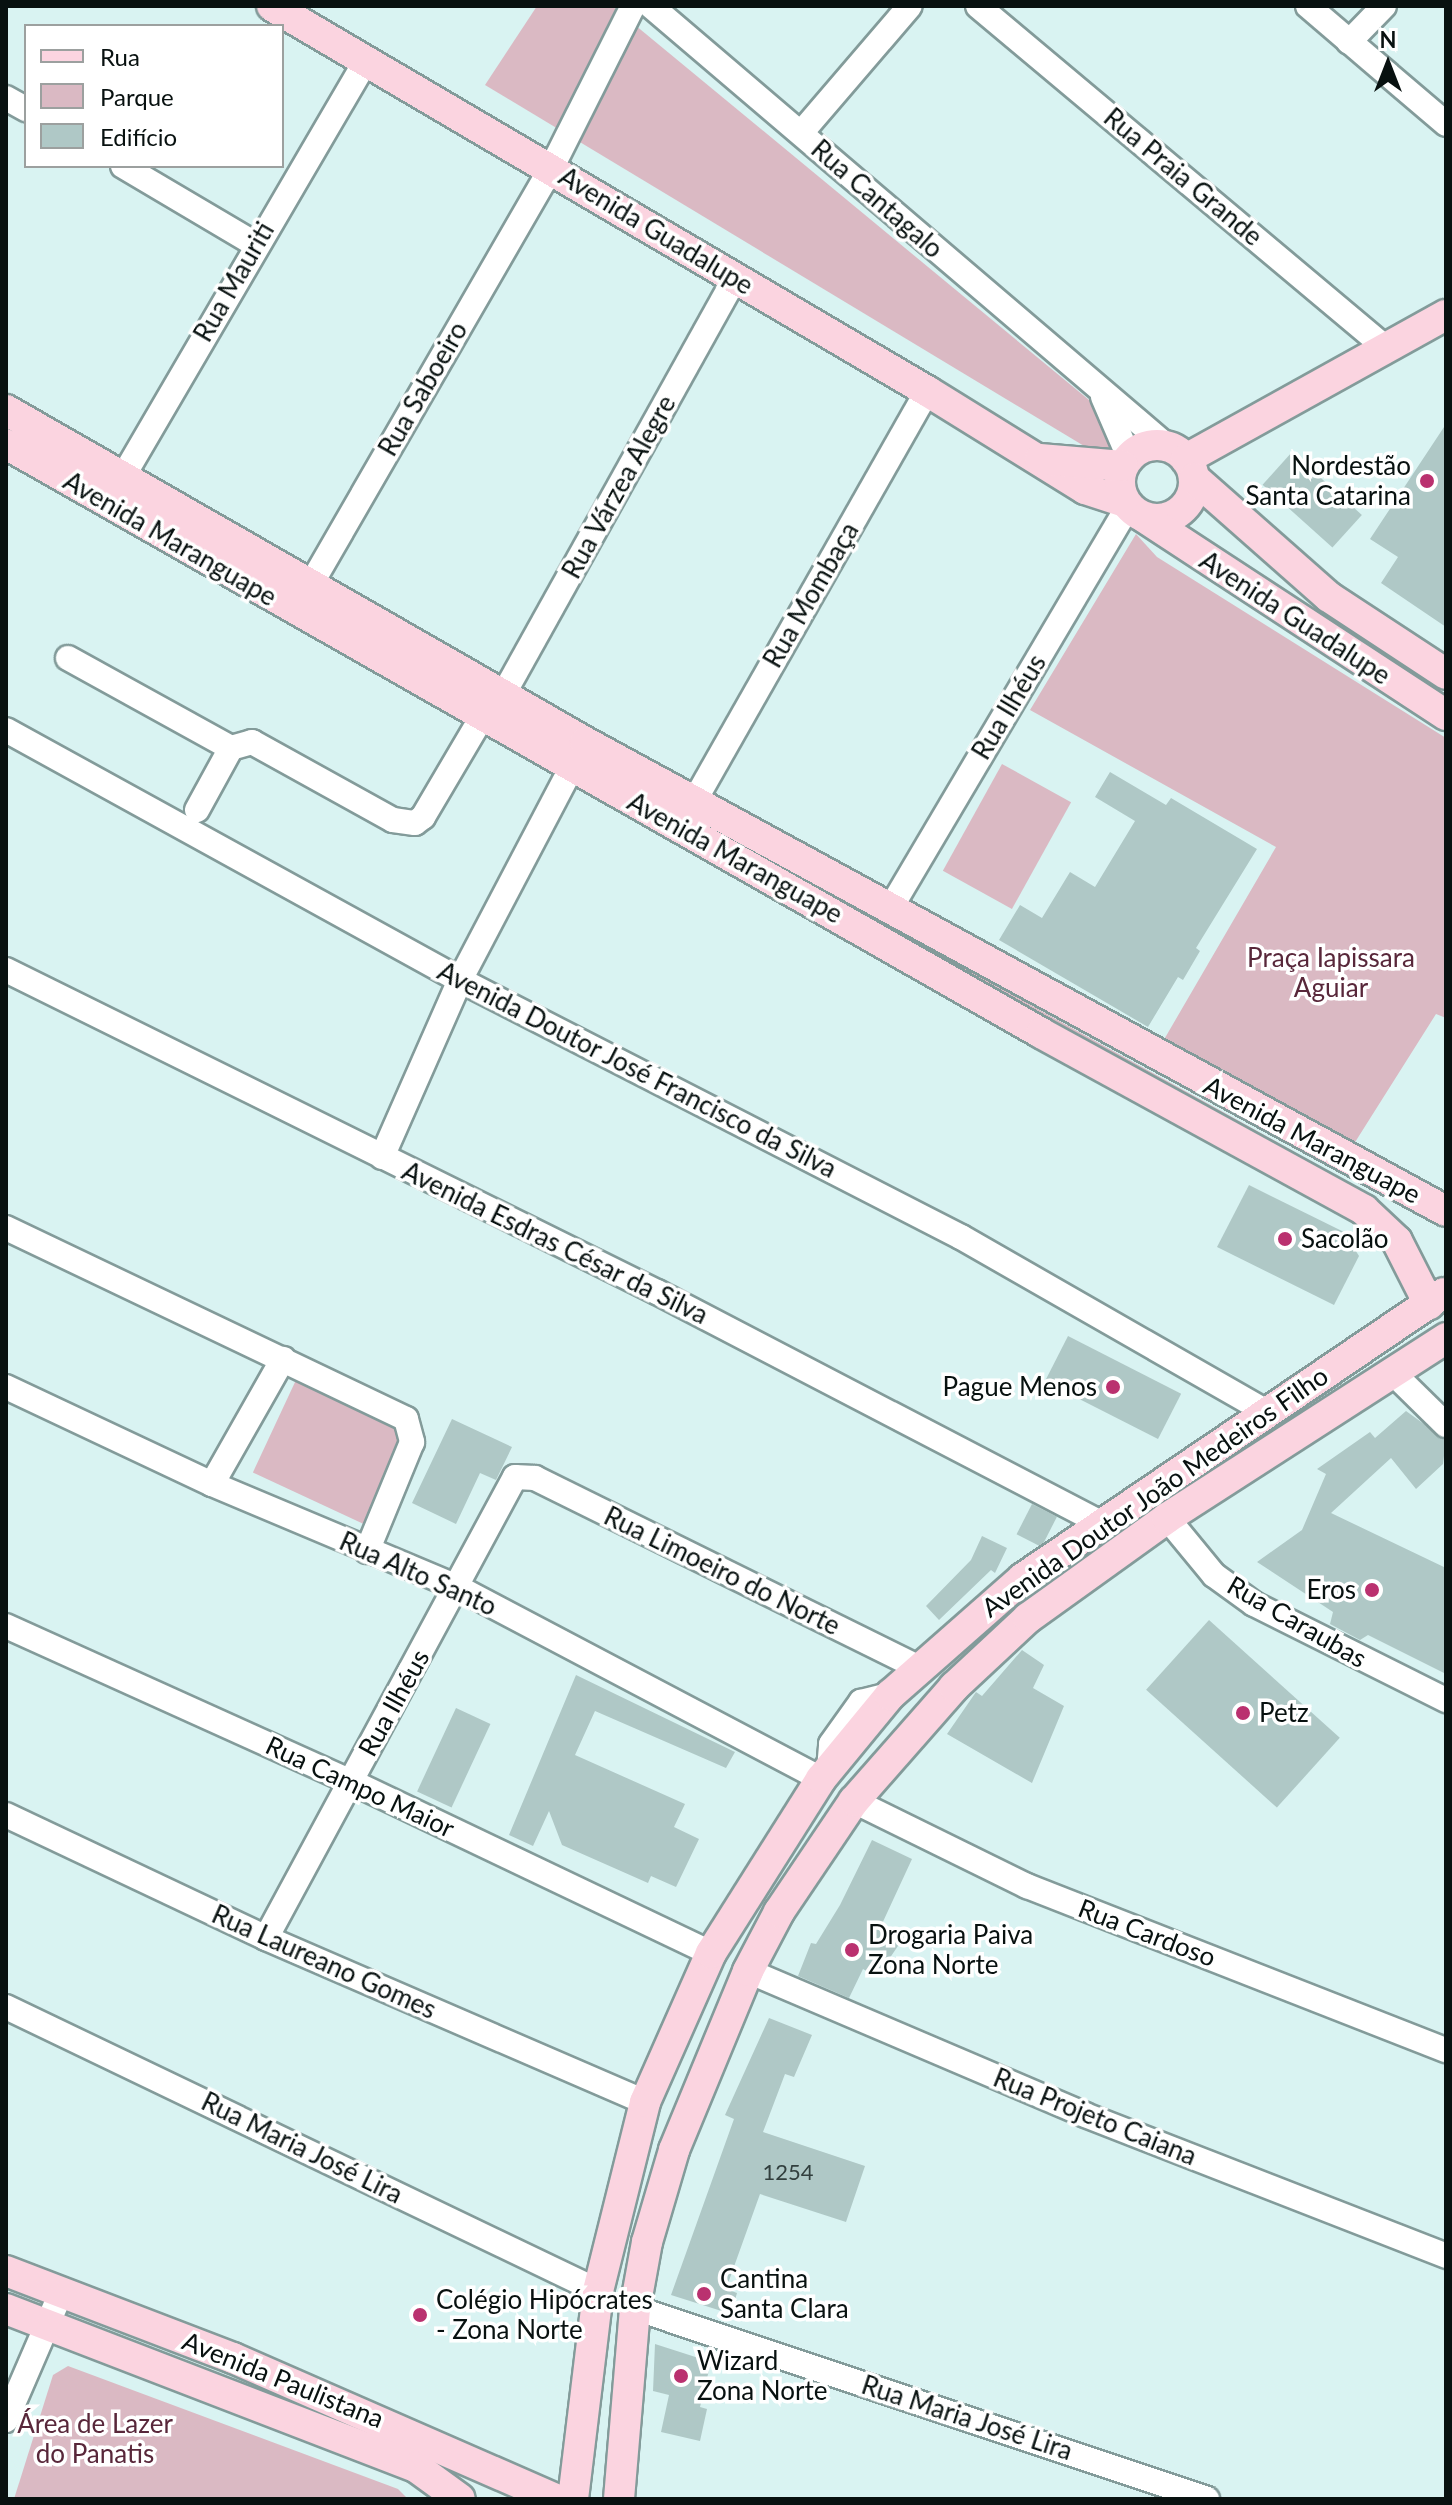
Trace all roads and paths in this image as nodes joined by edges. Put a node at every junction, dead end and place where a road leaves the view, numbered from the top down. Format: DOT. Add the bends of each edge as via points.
graph roads {
  1 [pos="272,6"];
  2 [pos="633,6"];
  3 [pos="651,6"];
  4 [pos="910,6"];
  5 [pos="978,6"];
  6 [pos="1308,6"];
  7 [pos="1384,6"];
  8 [pos="1349,42"];
  9 [pos="365,63"];
  10 [pos="6,98"];
  11 [pos="24,108"];
  12 [pos="1446,124"];
  13 [pos="801,133"];
  14 [pos="126,168"];
  15 [pos="551,169"];
  16 [pos="255,244"];
  17 [pos="735,279"];
  18 [pos="1446,315"];
  19 [pos="1387,349"];
  20 [pos="927,391"];
  21 [pos="1102,394"];
  22 [pos="6,410"];
  23 [pos="6,444"];
  24 [pos="1038,458"];
  25 [pos="1183,461"];
  26 [pos="1126,462"];
  27 [pos="123,476"];
  28 [pos="108,504"];
  29 [pos="1133,509"];
  30 [pos="303,598"];
  31 [pos="68,658"];
  32 [pos="1446,674"];
  33 [pos="503,695"];
  34 [pos="1446,715"];
  35 [pos="482,717"];
  36 [pos="6,730"];
  37 [pos="231,748"];
  38 [pos="579,754"];
  39 [pos="695,800"];
  40 [pos="197,810"];
  41 [pos="766,874"];
  42 [pos="890,909"];
  43 [pos="6,970"];
  44 [pos="460,980"];
  45 [pos="382,1157"];
  46 [pos="1355,1165"];
  47 [pos="1338,1197"];
  48 [pos="1446,1211"];
  49 [pos="6,1228"];
  50 [pos="1438,1298"];
  51 [pos="1446,1338"];
  52 [pos="283,1359"];
  53 [pos="1391,1371"];
  54 [pos="6,1387"];
  55 [pos="1267,1412"];
  56 [pos="1446,1425"];
  57 [pos="526,1475"];
  58 [pos="212,1484"];
  59 [pos="1167,1518"];
  60 [pos="1100,1523"];
  61 [pos="367,1551"];
  62 [pos="459,1588"];
  63 [pos="6,1626"];
  64 [pos="918,1667"];
  65 [pos="1446,1700"];
  66 [pos="825,1774"];
  67 [pos="350,1781"];
  68 [pos="854,1801"];
  69 [pos="6,1815"];
  70 [pos="266,1938"];
  71 [pos="711,1953"];
  72 [pos="748,1971"];
  73 [pos="6,2007"];
  74 [pos="1446,2050"];
  75 [pos="645,2102"];
  76 [pos="1446,2256"];
  77 [pos="6,2271"];
  78 [pos="598,2291"];
  79 [pos="61,2293"];
  80 [pos="635,2308"];
  81 [pos="6,2309"];
  82 [pos="45,2324"];
  83 [pos="231,2395"];
  84 [pos="6,2420"];
  85 [pos="471,2458"];
  86 [pos="460,2499"];
  87 [pos="556,2499"];
  88 [pos="573,2499"];
  89 [pos="619,2499"];
  90 [pos="1207,2499"];
  1 -- 9 [label="main road, Avenida Guadalupe"];
  2 -- 15 [label="street, Rua Saboeiro"];
  3 -- 13 [label="street, Rua Cantagalo"];
  4 -- 13 [label="street"];
  5 -- 19 [label="street, Rua Praia Grande"];
  6 -- 8 [label="street"];
  7 -- 8 [label="street"];
  8 -- 12 [label="street"];
  9 -- 15 [label="main road, Avenida Guadalupe"];
  9 -- 16 [label="street, Rua Mauriti"];
  10 -- 11 [label="street"];
  13 -- 21 [label="street, Rua Cantagalo"];
  14 -- 16 [label="street"];
  15 -- 17 [label="main road, Avenida Guadalupe"];
  15 -- 30 [label="street, Rua Saboeiro"];
  16 -- 27 [label="street, Rua Mauriti"];
  17 -- 20 [label="main road, Avenida Guadalupe"];
  17 -- 33 [label="street, Rua Várzea Alegre"];
  18 -- 19 [label="main road"];
  19 -- 25 [label="main road"];
  20 -- 24 [label="main road, Avenida Guadalupe"];
  20 -- 39 [label="street, Rua Mombaça"];
  21 -- 25 [label="street, Rua Cantagalo"];
  21 -- 26 [label="street, Rua Cantagalo"];
  22 -- 27 [label="main road, Avenida Maranguape"];
  23 -- 28 [label="main road, Avenida Maranguape"];
  24 -- 26 [label="main road, Avenida Guadalupe"];
  24 -- 29 [label="main road, Avenida Guadalupe" via="1085,489"];
  25 -- 26 [label="main road" via="1147,446"];
  25 -- 29 [label="main road" via="1190,499 1176,514"];
  25 -- 32 [label="main road, Avenida Guadalupe" via="1329,597"];
  26 -- 29 [label="main road" via="1119,487"];
  27 -- 28 [label="street, Rua Mauriti"];
  27 -- 30 [label="main road, Avenida Maranguape"];
  28 -- 30 [label="main road, Avenida Maranguape"];
  29 -- 34 [label="main road, Avenida Guadalupe"];
  29 -- 42 [label="street, Rua Ilhéus"];
  30 -- 33 [label="main road, Avenida Maranguape"];
  30 -- 35 [label="main road, Avenida Maranguape"];
  31 -- 37 [label="street"];
  33 -- 38 [label="main road, Avenida Maranguape"];
  35 -- 37 [label="street" via="415,823 393,820 261,744 241,742"];
  35 -- 38 [label="main road, Avenida Maranguape"];
  36 -- 44 [label="street, Avenida Doutor José Francisco da Silva"];
  37 -- 40 [label="street"];
  38 -- 39 [label="main road, Avenida Maranguape"];
  38 -- 41 [label="main road, Avenida Maranguape"];
  38 -- 44 [label="street"];
  39 -- 42 [label="main road, Avenida Maranguape"];
  41 -- 42 [label="main road" via="800,879 871,917"];
  41 -- 47 [label="main road, Avenida Maranguape"];
  42 -- 46 [label="main road, Avenida Maranguape"];
  43 -- 45 [label="street, Avenida Esdras César da Silva"];
  44 -- 45 [label="street"];
  44 -- 55 [label="street, Avenida Doutor José Francisco da Silva" via="961,1237"];
  45 -- 60 [label="street, Avenida Esdras César da Silva" via="657,1292"];
  46 -- 47 [label="main road"];
  46 -- 48 [label="main road, Avenida Maranguape"];
  47 -- 50 [label="main road, Avenida Maranguape" via="1383,1224"];
  49 -- 52 [label="street"];
  50 -- 55 [label="main road, Avenida Doutor João Medeiros Filho"];
  51 -- 53 [label="main road, Avenida Doutor João Medeiros Filho"];
  52 -- 58 [label="street"];
  52 -- 61 [label="street" via="410,1423 412,1442"];
  53 -- 56 [label="street"];
  53 -- 59 [label="main road, Avenida Doutor João Medeiros Filho"];
  54 -- 58 [label="street, Rua Alto Santo"];
  55 -- 60 [label="main road, Avenida Doutor João Medeiros Filho"];
  57 -- 62 [label="street, Rua Ilhéus" via="506,1486"];
  57 -- 64 [label="street, Rua Limoeiro do Norte"];
  58 -- 61 [label="street, Rua Alto Santo"];
  59 -- 65 [label="street, Rua Caraubas" via="1214,1575 1254,1604"];
  59 -- 68 [label="main road, Avenida Doutor João Medeiros Filho" via="1028,1618 954,1687"];
  60 -- 64 [label="main road, Avenida Doutor João Medeiros Filho" via="992,1602"];
  61 -- 62 [label="street, Rua Alto Santo"];
  62 -- 66 [label="street, Rua Alto Santo"];
  62 -- 67 [label="street, Rua Ilhéus"];
  63 -- 67 [label="street, Rua Campo Maior"];
  64 -- 66 [label="main road, Avenida Doutor João Medeiros Filho"];
  66 -- 71 [label="main road, Avenida Doutor João Medeiros Filho"];
  67 -- 70 [label="street, Rua Ilhéus"];
  67 -- 71 [label="street, Rua Campo Maior"];
  68 -- 72 [label="main road, Avenida Doutor João Medeiros Filho" via="779,1912"];
  68 -- 74 [label="street, Rua Cardoso" via="1027,1886"];
  69 -- 70 [label="street, Rua Laureano Gomes"];
  70 -- 75 [label="street, Rua Laureano Gomes"];
  71 -- 75 [label="main road, Avenida Doutor João Medeiros Filho"];
  72 -- 76 [label="street, Rua Projeto Caiana" via="1085,2115"];
  72 -- 80 [label="main road, Avenida Doutor João Medeiros Filho" via="674,2150 647,2242"];
  73 -- 78 [label="street, Rua Maria José Lira"];
  75 -- 78 [label="main road, Avenida Doutor João Medeiros Filho"];
  77 -- 79 [label="main road, Avenida Paulistana"];
  78 -- 88 [label="main road, Avenida Doutor João Medeiros Filho"];
  79 -- 82 [label="street"];
  79 -- 85 [label="main road, Avenida Paulistana"];
  80 -- 89 [label="main road, Avenida Doutor João Medeiros Filho"];
  80 -- 90 [label="street, Rua Maria José Lira"];
  81 -- 82 [label="main road, Avenida Paulistana"];
  82 -- 83 [label="main road, Avenida Paulistana"];
  82 -- 84 [label="street"];
  83 -- 85 [label="main road" via="258,2389 285,2394 420,2449"];
  83 -- 86 [label="main road, Avenida Paulistana" via="416,2467"];
  85 -- 87 [label="main road, Avenida Paulistana"];
}
